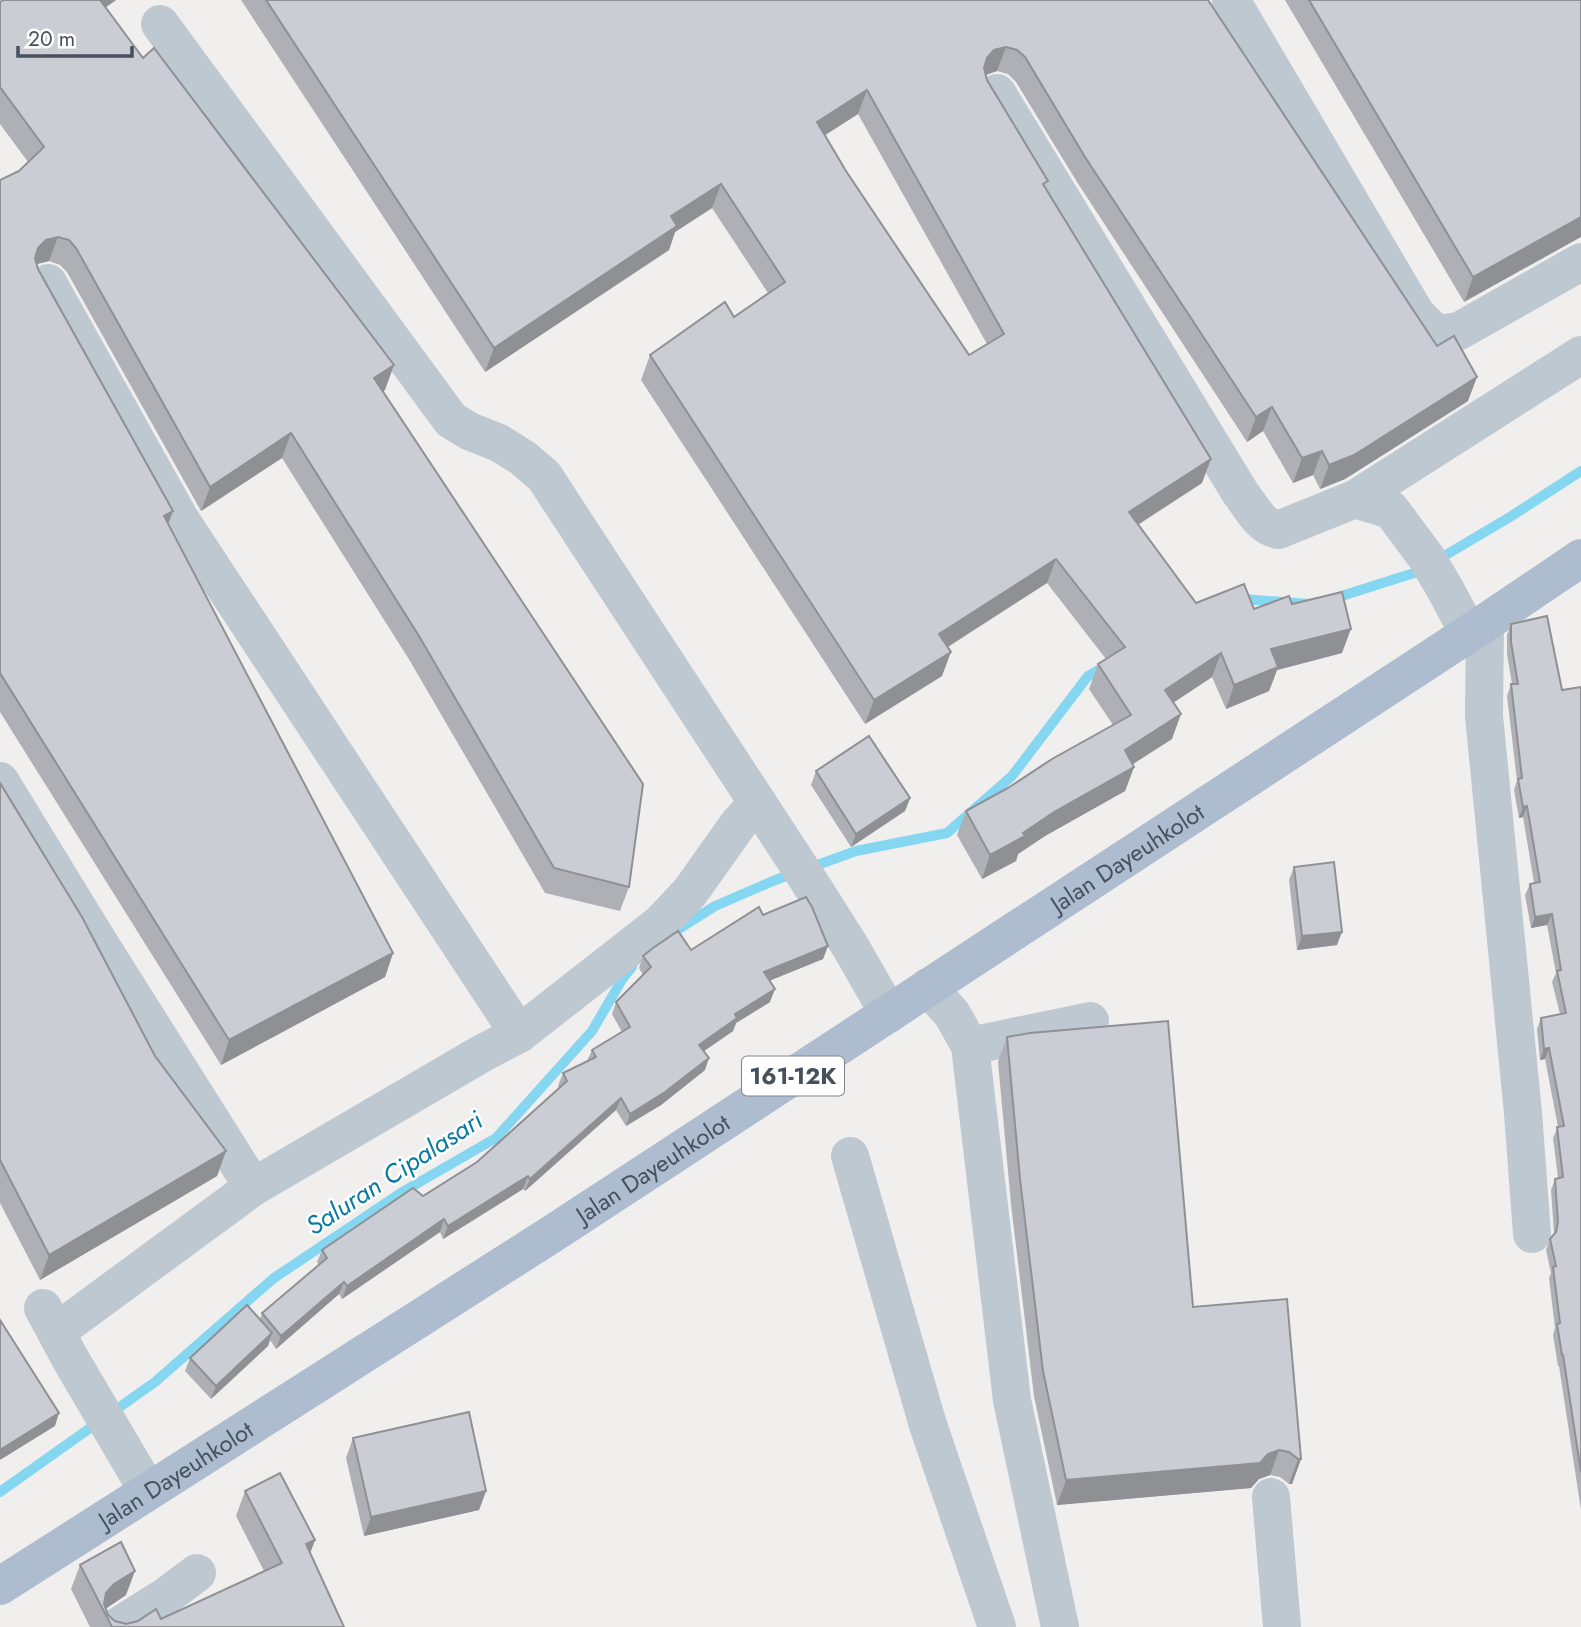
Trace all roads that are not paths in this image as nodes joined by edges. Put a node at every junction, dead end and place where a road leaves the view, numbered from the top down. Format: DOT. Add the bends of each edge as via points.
graph roads {
  1 [pos="1231,0"];
  2 [pos="160,24"];
  3 [pos="997,93"];
  4 [pos="1581,262"];
  5 [pos="48,283"];
  6 [pos="1581,355"];
  7 [pos="1355,499"];
  8 [pos="1581,558"];
  9 [pos="1477,628"];
  10 [pos="0,781"];
  11 [pos="758,803"];
  12 [pos="928,987"];
  13 [pos="889,1014"];
  14 [pos="1090,1021"];
  15 [pos="519,1034"];
  16 [pos="970,1046"];
  17 [pos="850,1156"];
  18 [pos="253,1187"];
  19 [pos="1532,1234"];
  20 [pos="148,1492"];
  21 [pos="1271,1496"];
  22 [pos="197,1573"];
  23 [pos="0,1586"];
  24 [pos="117,1627"];
  25 [pos="997,1627"];
  26 [pos="1060,1627"];
  27 [pos="1282,1627"];
  1 -- 4 [label="street" via="1416,314 1436,334 1458,331"];
  2 -- 11 [label="street" via="451,420 499,443 544,476"];
  3 -- 7 [label="street" via="1262,523 1278,530"];
  5 -- 15 [label="street" via="180,519"];
  6 -- 7 [label="street"];
  7 -- 9 [label="street" via="1391,510"];
  8 -- 9 [label="main road, Jalan Dayeuhkolot / 161-12K"];
  9 -- 12 [label="main road, Jalan Dayeuhkolot / 161-12K"];
  9 -- 19 [label="street"];
  10 -- 18 [label="street"];
  11 -- 13 [label="street"];
  11 -- 15 [label="street" via="662,923"];
  12 -- 13 [label="main road, Jalan Dayeuhkolot / 161-12K"];
  12 -- 16 [label="street" via="952,1014"];
  13 -- 20 [label="main road, Jalan Dayeuhkolot / 161-12K"];
  14 -- 16 [label="street"];
  15 -- 18 [label="street"];
  16 -- 26 [label="street" via="1012,1400"];
  17 -- 25 [label="street" via="928,1424"];
  18 -- 20 [label="street" via="56,1333"];
  20 -- 23 [label="main road, Jalan Dayeuhkolot / 161-12K"];
  21 -- 27 [label="street"];
  22 -- 24 [label="street"];
}
